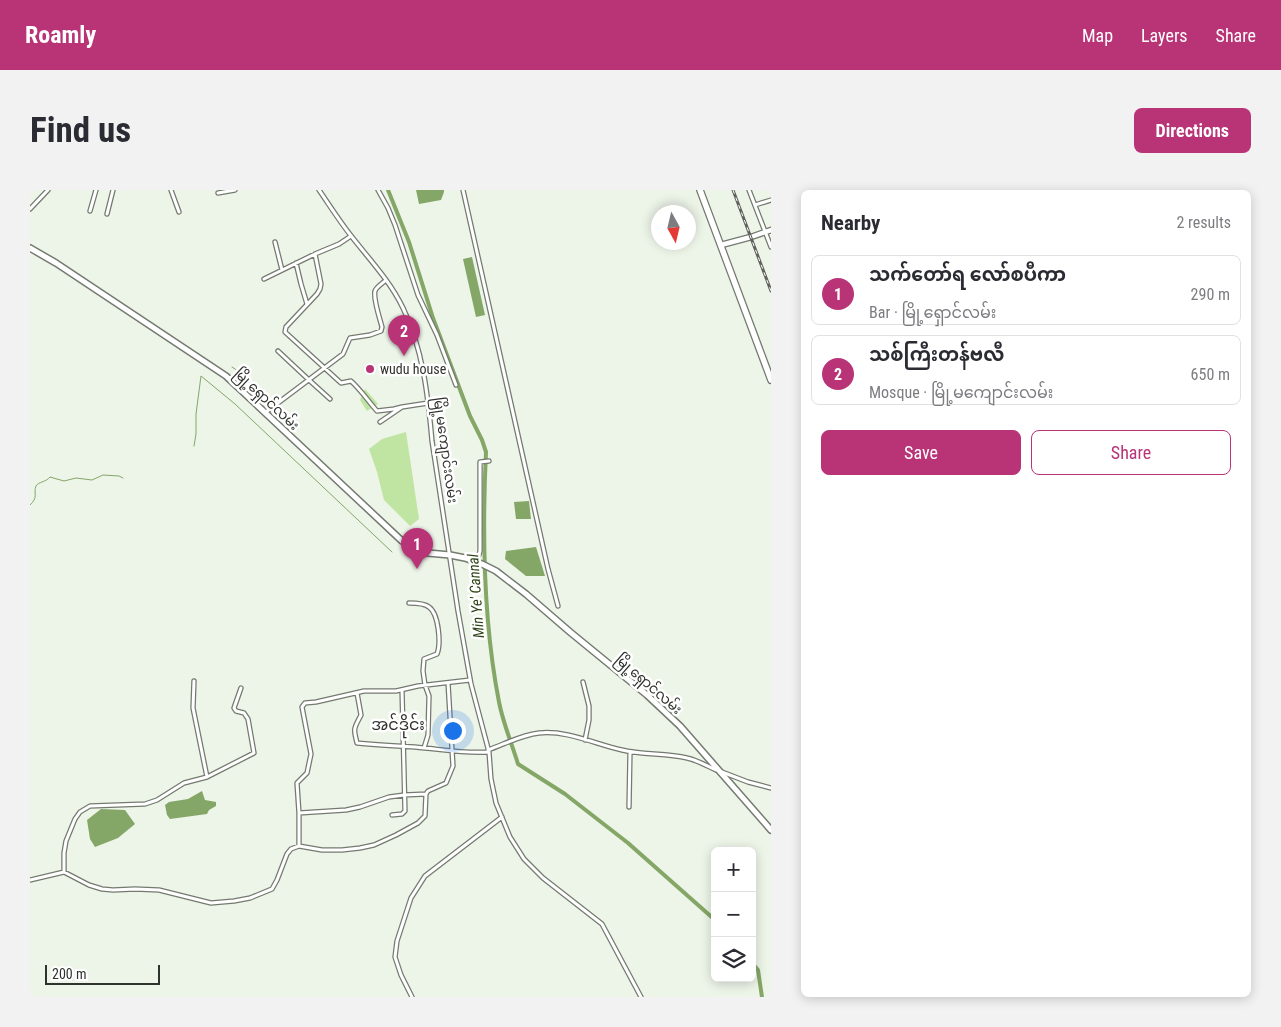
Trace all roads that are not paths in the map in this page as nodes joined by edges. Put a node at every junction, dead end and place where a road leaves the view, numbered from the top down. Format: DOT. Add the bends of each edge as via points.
graph roads {
  1 [pos="48,190"];
  2 [pos="96,190"];
  3 [pos="113,190"];
  4 [pos="171,190"];
  5 [pos="235,190"];
  6 [pos="319,190"];
  7 [pos="378,190"];
  8 [pos="463,190"];
  9 [pos="700,190"];
  10 [pos="749,190"];
  11 [pos="218,193"];
  12 [pos="771,200"];
  13 [pos="755,205"];
  14 [pos="30,209"];
  15 [pos="90,211"];
  16 [pos="179,212"];
  17 [pos="107,214"];
  18 [pos="771,230"];
  19 [pos="765,232"];
  20 [pos="351,236"];
  21 [pos="275,242"];
  22 [pos="721,244"];
  23 [pos="771,247"];
  24 [pos="30,248"];
  25 [pos="315,254"];
  26 [pos="296,263"];
  27 [pos="282,270"];
  28 [pos="264,279"];
  29 [pos="386,280"];
  30 [pos="307,304"];
  31 [pos="278,350"];
  32 [pos="325,369"];
  33 [pos="309,380"];
  34 [pos="771,380"];
  35 [pos="456,385"];
  36 [pos="330,399"];
  37 [pos="428,404"];
  38 [pos="402,407"];
  39 [pos="266,412"];
  40 [pos="380,422"];
  41 [pos="490,461"];
  42 [pos="450,555"];
  43 [pos="479,563"];
  44 [pos="409,602"];
  45 [pos="558,606"];
  46 [pos="470,680"];
  47 [pos="194,681"];
  48 [pos="448,682"];
  49 [pos="583,682"];
  50 [pos="425,685"];
  51 [pos="241,688"];
  52 [pos="402,690"];
  53 [pos="357,693"];
  54 [pos="585,740"];
  55 [pos="404,747"];
  56 [pos="424,748"];
  57 [pos="452,751"];
  58 [pos="488,751"];
  59 [pos="630,752"];
  60 [pos="721,772"];
  61 [pos="208,777"];
  62 [pos="771,788"];
  63 [pos="426,794"];
  64 [pos="404,795"];
  65 [pos="629,807"];
  66 [pos="299,813"];
  67 [pos="392,815"];
  68 [pos="502,817"];
  69 [pos="771,830"];
  70 [pos="299,846"];
  71 [pos="64,872"];
  72 [pos="30,880"];
  73 [pos="412,997"];
  74 [pos="641,997"];
  1 -- 14 [label="street"];
  2 -- 15 [label="street"];
  3 -- 17 [label="street"];
  4 -- 16 [label="street"];
  5 -- 11 [label="street"];
  6 -- 20 [label="street, မြို့မကျောင်းလမ်း"];
  7 -- 35 [label="street" via="396,225 418,295"];
  8 -- 45 [label="street"];
  9 -- 22 [label="highway"];
  10 -- 13 [label="street"];
  12 -- 13 [label="street"];
  13 -- 19 [label="street"];
  18 -- 19 [label="street"];
  19 -- 22 [label="street"];
  19 -- 23 [label="street"];
  20 -- 25 [label="street"];
  20 -- 29 [label="street, မြို့မကျောင်းလမ်း"];
  21 -- 27 [label="street"];
  22 -- 34 [label="highway"];
  24 -- 39 [label="main road, မြို့ရှောင်လမ်း" via="215,368"];
  25 -- 26 [label="street"];
  25 -- 30 [label="street" via="321,284"];
  26 -- 27 [label="street"];
  26 -- 30 [label="street"];
  27 -- 28 [label="street"];
  29 -- 32 [label="street" via="375,292 381,332 350,338 343,354"];
  29 -- 37 [label="street, မြို့မကျောင်းလမ်း" via="403,308 420,352"];
  30 -- 32 [label="street" via="285,332"];
  31 -- 33 [label="street"];
  32 -- 33 [label="street"];
  32 -- 38 [label="street" via="341,383 351,381 377,411"];
  33 -- 36 [label="street"];
  33 -- 39 [label="street"];
  37 -- 38 [label="street"];
  37 -- 42 [label="street, မြို့မကျောင်းလမ်း"];
  38 -- 40 [label="street"];
  39 -- 42 [label="main road, မြို့ရှောင်လမ်း" via="402,541 428,553"];
  41 -- 43 [label="street" via="480,462"];
  42 -- 43 [label="main road, မြို့ရှောင်လမ်း"];
  42 -- 46 [label="street, မြို့မကျောင်းလမ်း"];
  43 -- 60 [label="main road, မြို့ရှောင်လမ်း" via="526,594 647,695"];
  44 -- 50 [label="street" via="430,607 437,620 438,650 437,654 424,659"];
  46 -- 48 [label="street"];
  46 -- 58 [label="street, မြို့မကျောင်းလမ်း"];
  47 -- 61 [label="street" via="193,708"];
  48 -- 50 [label="street"];
  48 -- 57 [label="street"];
  49 -- 54 [label="street" via="590,706"];
  50 -- 52 [label="street"];
  50 -- 56 [label="street" via="429,696 429,719"];
  51 -- 61 [label="street" via="234,708 248,719 254,754"];
  52 -- 53 [label="street"];
  52 -- 55 [label="street"];
  53 -- 55 [label="street" via="361,715 355,726 357,743"];
  53 -- 66 [label="street" via="302,706 311,754 307,773 297,783"];
  54 -- 58 [label="street" via="545,733 518,738"];
  54 -- 59 [label="street"];
  55 -- 56 [label="street"];
  55 -- 64 [label="street"];
  56 -- 57 [label="street"];
  57 -- 58 [label="street"];
  57 -- 63 [label="street" via="453,766 446,784"];
  58 -- 68 [label="street, မြို့မကျောင်းလမ်း" via="496,803"];
  59 -- 60 [label="street" via="688,758"];
  59 -- 65 [label="street"];
  60 -- 62 [label="street"];
  60 -- 69 [label="main road, မြို့ရှောင်လမ်း"];
  61 -- 71 [label="street" via="184,783 145,804 90,806 80,812 66,841"];
  63 -- 64 [label="street"];
  63 -- 70 [label="street" via="425,816 396,836 374,845 342,850"];
  64 -- 66 [label="street" via="346,810"];
  64 -- 67 [label="street" via="405,811"];
  66 -- 70 [label="street"];
  68 -- 73 [label="street" via="425,876 411,898 395,958"];
  68 -- 74 [label="street, မြို့မကျောင်းလမ်း" via="524,860 602,924"];
  70 -- 71 [label="street" via="287,854 272,889 234,901 211,903 159,890 113,890 89,885"];
  71 -- 72 [label="street"];
}
